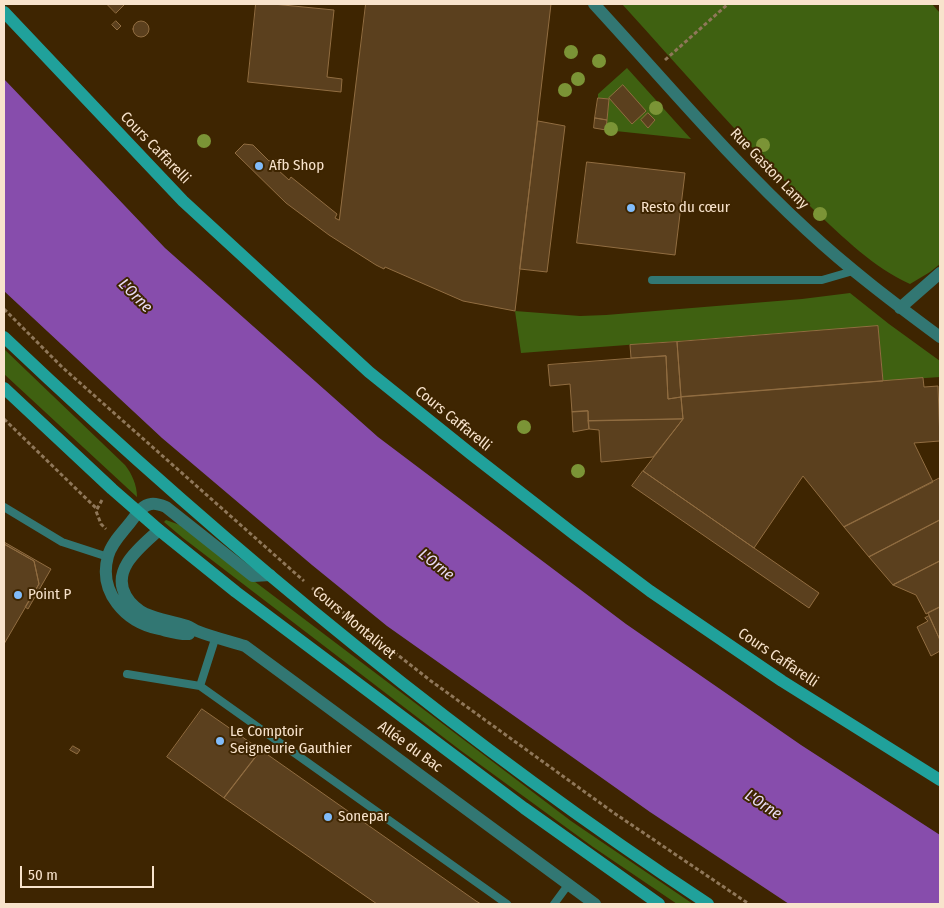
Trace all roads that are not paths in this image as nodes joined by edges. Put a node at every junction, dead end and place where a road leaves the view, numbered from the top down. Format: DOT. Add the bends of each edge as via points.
graph roads {
  1 [pos="594,4"];
  2 [pos="4,12"];
  3 [pos="853,271"];
  4 [pos="940,273"];
  5 [pos="652,280"];
  6 [pos="900,308"];
  7 [pos="4,337"];
  8 [pos="940,337"];
  9 [pos="4,388"];
  10 [pos="4,507"];
  11 [pos="138,512"];
  12 [pos="159,530"];
  13 [pos="108,556"];
  14 [pos="270,575"];
  15 [pos="198,632"];
  16 [pos="216,636"];
  17 [pos="127,674"];
  18 [pos="200,686"];
  19 [pos="940,780"];
  20 [pos="568,885"];
  21 [pos="507,904"];
  22 [pos="554,904"];
  23 [pos="595,904"];
  24 [pos="659,904"];
  25 [pos="708,904"];
  1 -- 3 [label="street, Rue Gaston Lamy" via="756,181"];
  2 -- 19 [label="main road, Cours Caffarelli" via="183,200 370,372 493,472 650,591 782,681"];
  3 -- 5 [label="lane" via="822,280"];
  3 -- 6 [label="street, Rue Gaston Lamy"];
  4 -- 6 [label="street"];
  6 -- 8 [label="street, Rue Gaston Lamy"];
  7 -- 14 [label="main road, Cours Montalivet" via="192,510"];
  9 -- 11 [label="main road"];
  10 -- 13 [label="lane" via="62,542"];
  11 -- 12 [label="main road"];
  11 -- 13 [label="street, Allée du Bac" via="112,545"];
  11 -- 14 [label="street" via="150,504 166,506 253,576"];
  12 -- 15 [label="street, Allée du Bac" via="126,565 122,587 130,603 143,613"];
  12 -- 24 [label="main road" via="524,808"];
  13 -- 15 [label="street, Allée du Bac" via="106,578 110,592 123,612 149,627 186,634"];
  14 -- 25 [label="main road, Cours Montalivet" via="470,736"];
  15 -- 16 [label="street, Allée du Bac"];
  16 -- 18 [label="lane"];
  16 -- 20 [label="street, Allée du Bac" via="245,646"];
  17 -- 18 [label="lane"];
  18 -- 21 [label="lane"];
  20 -- 22 [label="lane"];
  20 -- 23 [label="street, Allée du Bac"];
}
